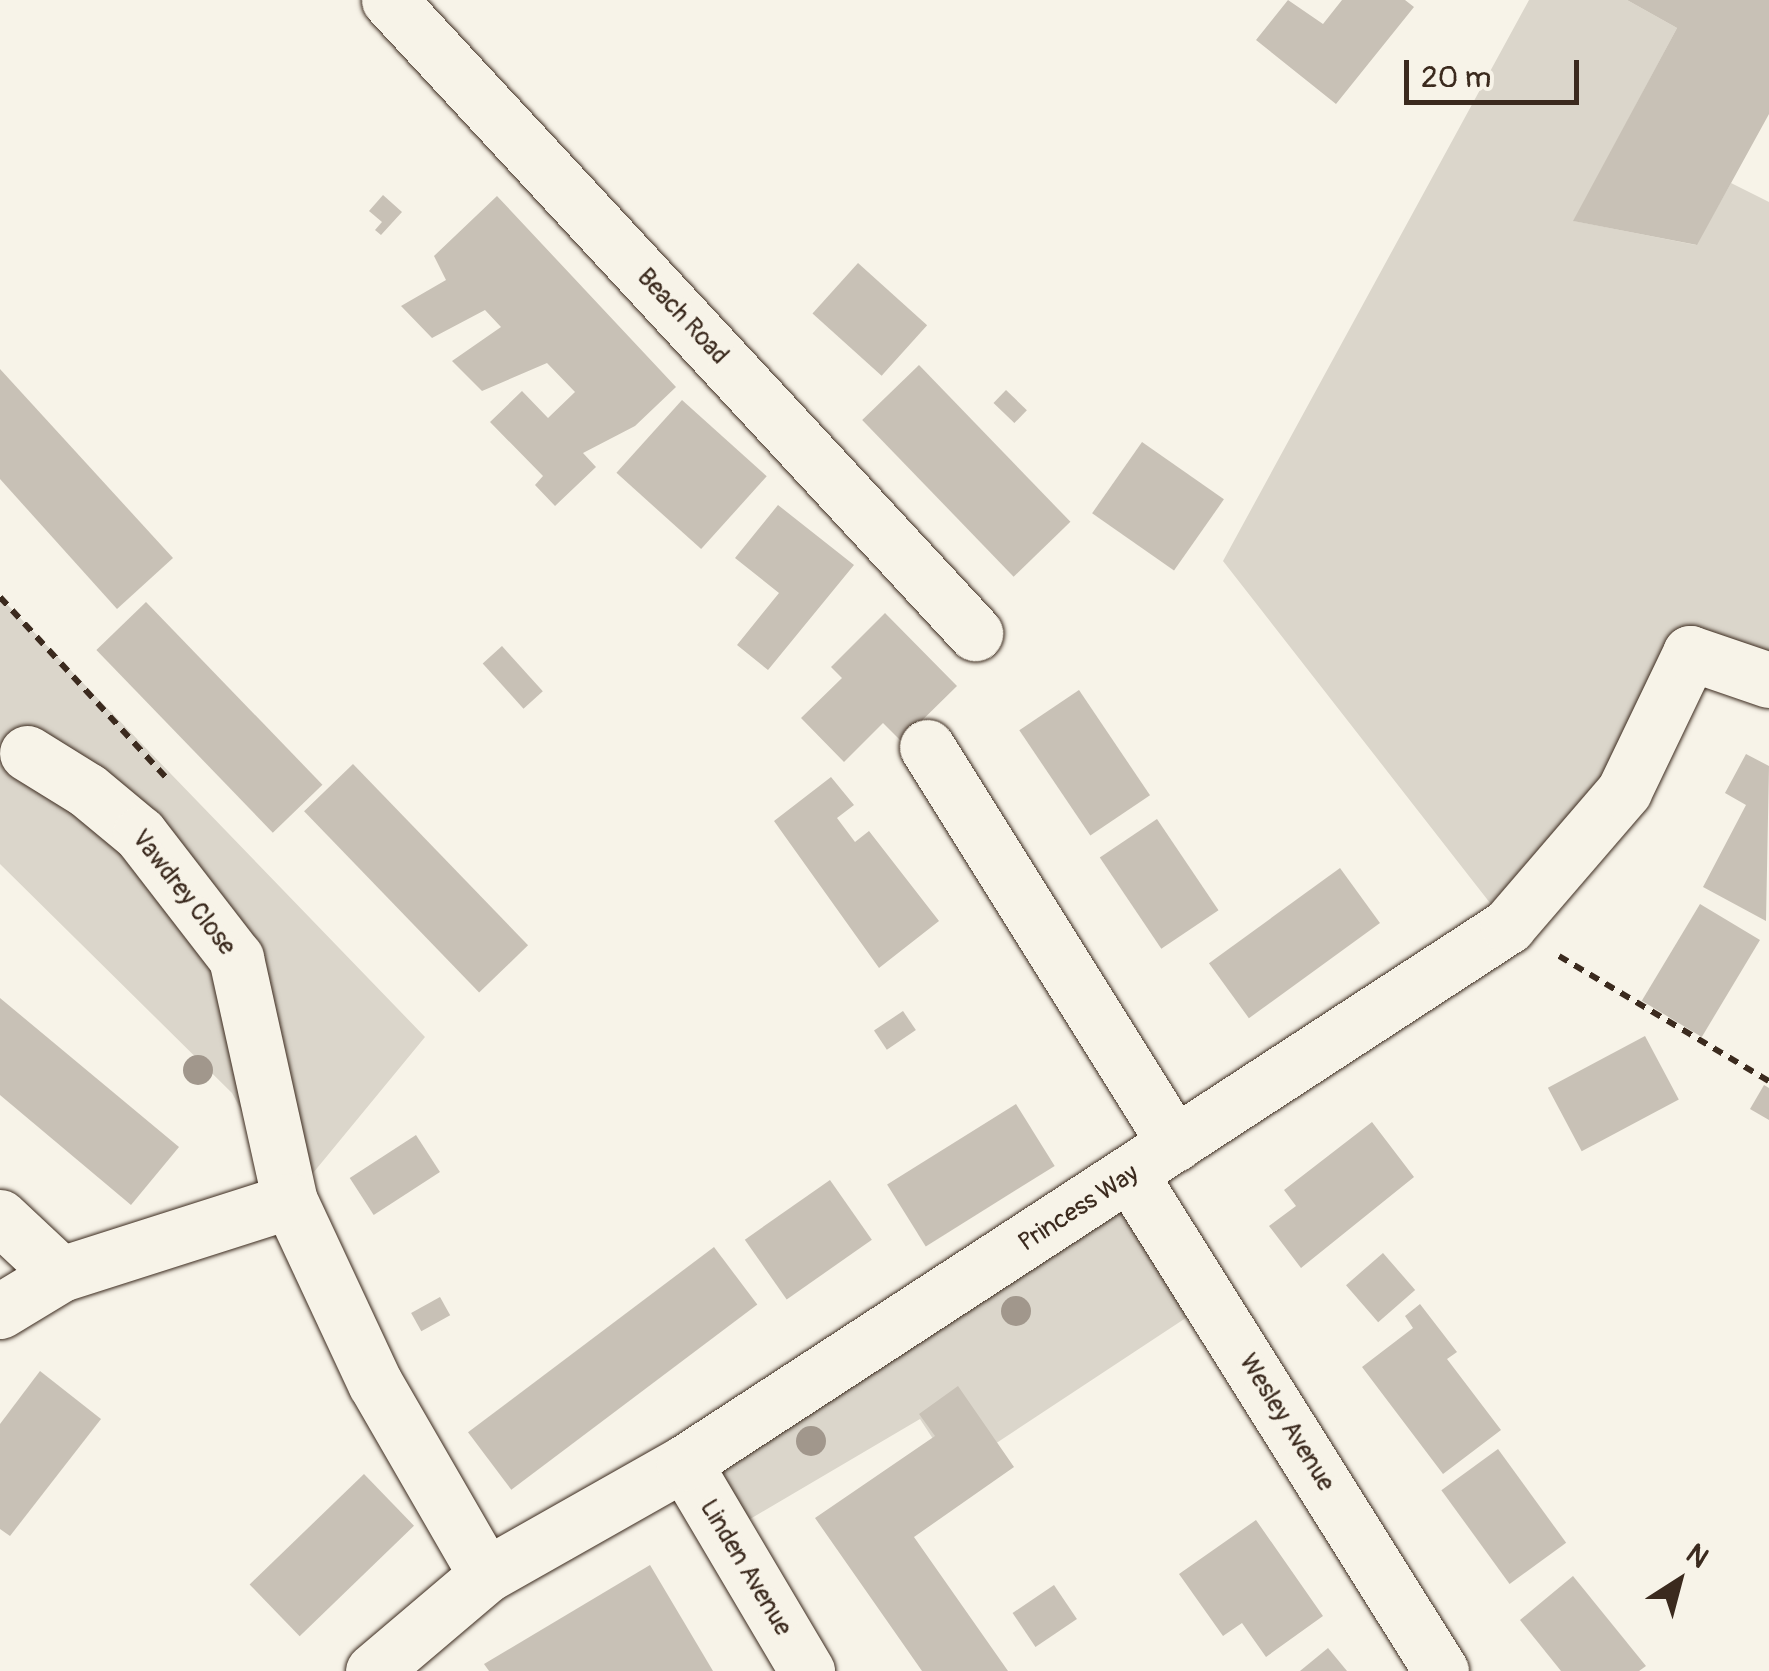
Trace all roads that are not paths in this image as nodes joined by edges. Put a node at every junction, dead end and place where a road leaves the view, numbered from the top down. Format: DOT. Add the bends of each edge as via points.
graph roads {
  1 [pos="389,0"];
  2 [pos="976,633"];
  3 [pos="1769,680"];
  4 [pos="928,747"];
  5 [pos="26,753"];
  6 [pos="1175,1144"];
  7 [pos="1131,1176"];
  8 [pos="290,1201"];
  9 [pos="0,1217"];
  10 [pos="61,1274"];
  11 [pos="0,1311"];
  12 [pos="684,1463"];
  13 [pos="486,1575"];
  14 [pos="373,1671"];
  15 [pos="807,1671"];
  16 [pos="1441,1671"];
  1 -- 2 [label="street, Beach Road"];
  3 -- 6 [label="street, Princess Way" via="1690,653 1624,791 1508,926"];
  4 -- 6 [label="street"];
  5 -- 8 [label="street, Vawdrey Close" via="87,790 140,834 236,958"];
  6 -- 7 [label="street, Princess Way"];
  7 -- 12 [label="street, Princess Way"];
  7 -- 16 [label="street, Wesley Avenue"];
  8 -- 10 [label="street"];
  8 -- 13 [label="street, Vawdrey Close" via="375,1384"];
  9 -- 10 [label="street"];
  10 -- 11 [label="street"];
  12 -- 13 [label="street, Princess Way"];
  12 -- 15 [label="street, Linden Avenue"];
  13 -- 14 [label="street, Princess Way"];
}
